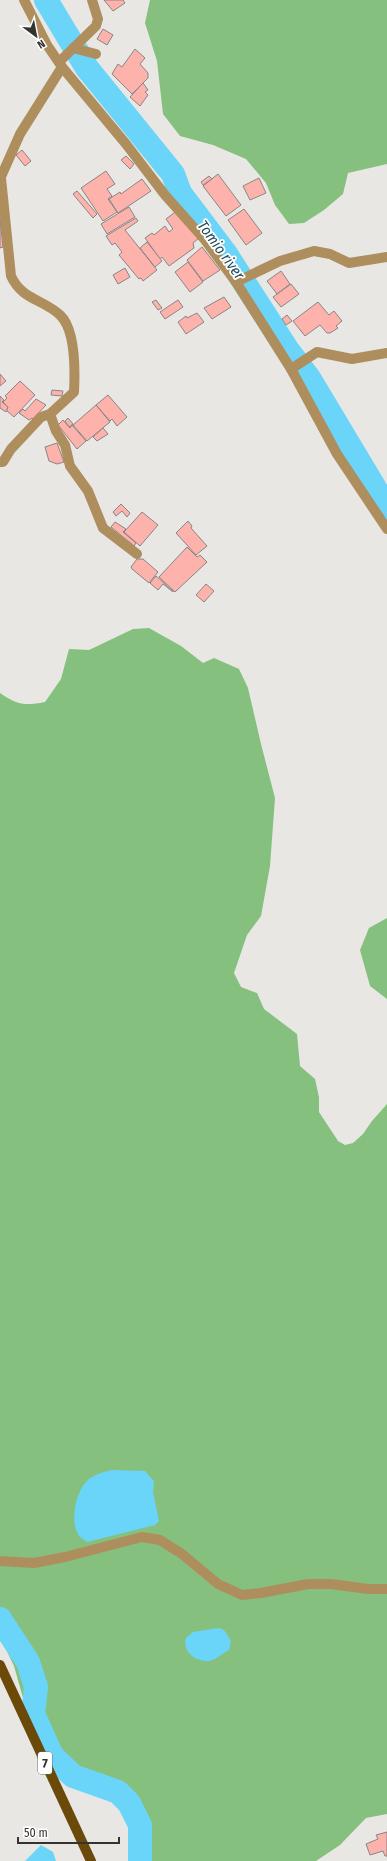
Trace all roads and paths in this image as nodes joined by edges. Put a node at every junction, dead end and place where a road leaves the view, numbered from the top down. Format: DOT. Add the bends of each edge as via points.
graph roads {
  1 [pos="24,0"];
  2 [pos="92,0"];
  3 [pos="73,48"];
  4 [pos="96,54"];
  5 [pos="60,64"];
  6 [pos="0,179"];
  7 [pos="387,257"];
  8 [pos="236,282"];
  9 [pos="387,353"];
  10 [pos="293,368"];
  11 [pos="50,414"];
  12 [pos="0,462"];
  13 [pos="387,529"];
  14 [pos="137,554"];
  15 [pos="0,1561"];
  16 [pos="387,1589"];
  17 [pos="0,1665"];
  18 [pos="91,1861"];
  1 -- 5 [label="street" via="47,45"];
  2 -- 3 [label="street" via="98,20 96,26"];
  3 -- 4 [label="street"];
  3 -- 5 [label="street"];
  5 -- 6 [label="street" via="20,134"];
  5 -- 8 [label="street" via="205,240"];
  6 -- 11 [label="street" via="10,269 15,286 28,297 60,315 68,327 74,356 74,392"];
  7 -- 8 [label="street" via="350,263 330,254 314,251 280,261"];
  8 -- 10 [label="street"];
  9 -- 10 [label="street" via="352,359 317,352"];
  10 -- 13 [label="street" via="337,454"];
  11 -- 12 [label="street" via="41,417 11,449 3,462"];
  11 -- 14 [label="street" via="56,431 65,444 70,466 88,491 103,528"];
  15 -- 16 [label="street" via="34,1563 142,1537 160,1540 182,1554 218,1584 242,1595 261,1594 308,1584"];
  17 -- 18 [label="main road, 7"];
}
